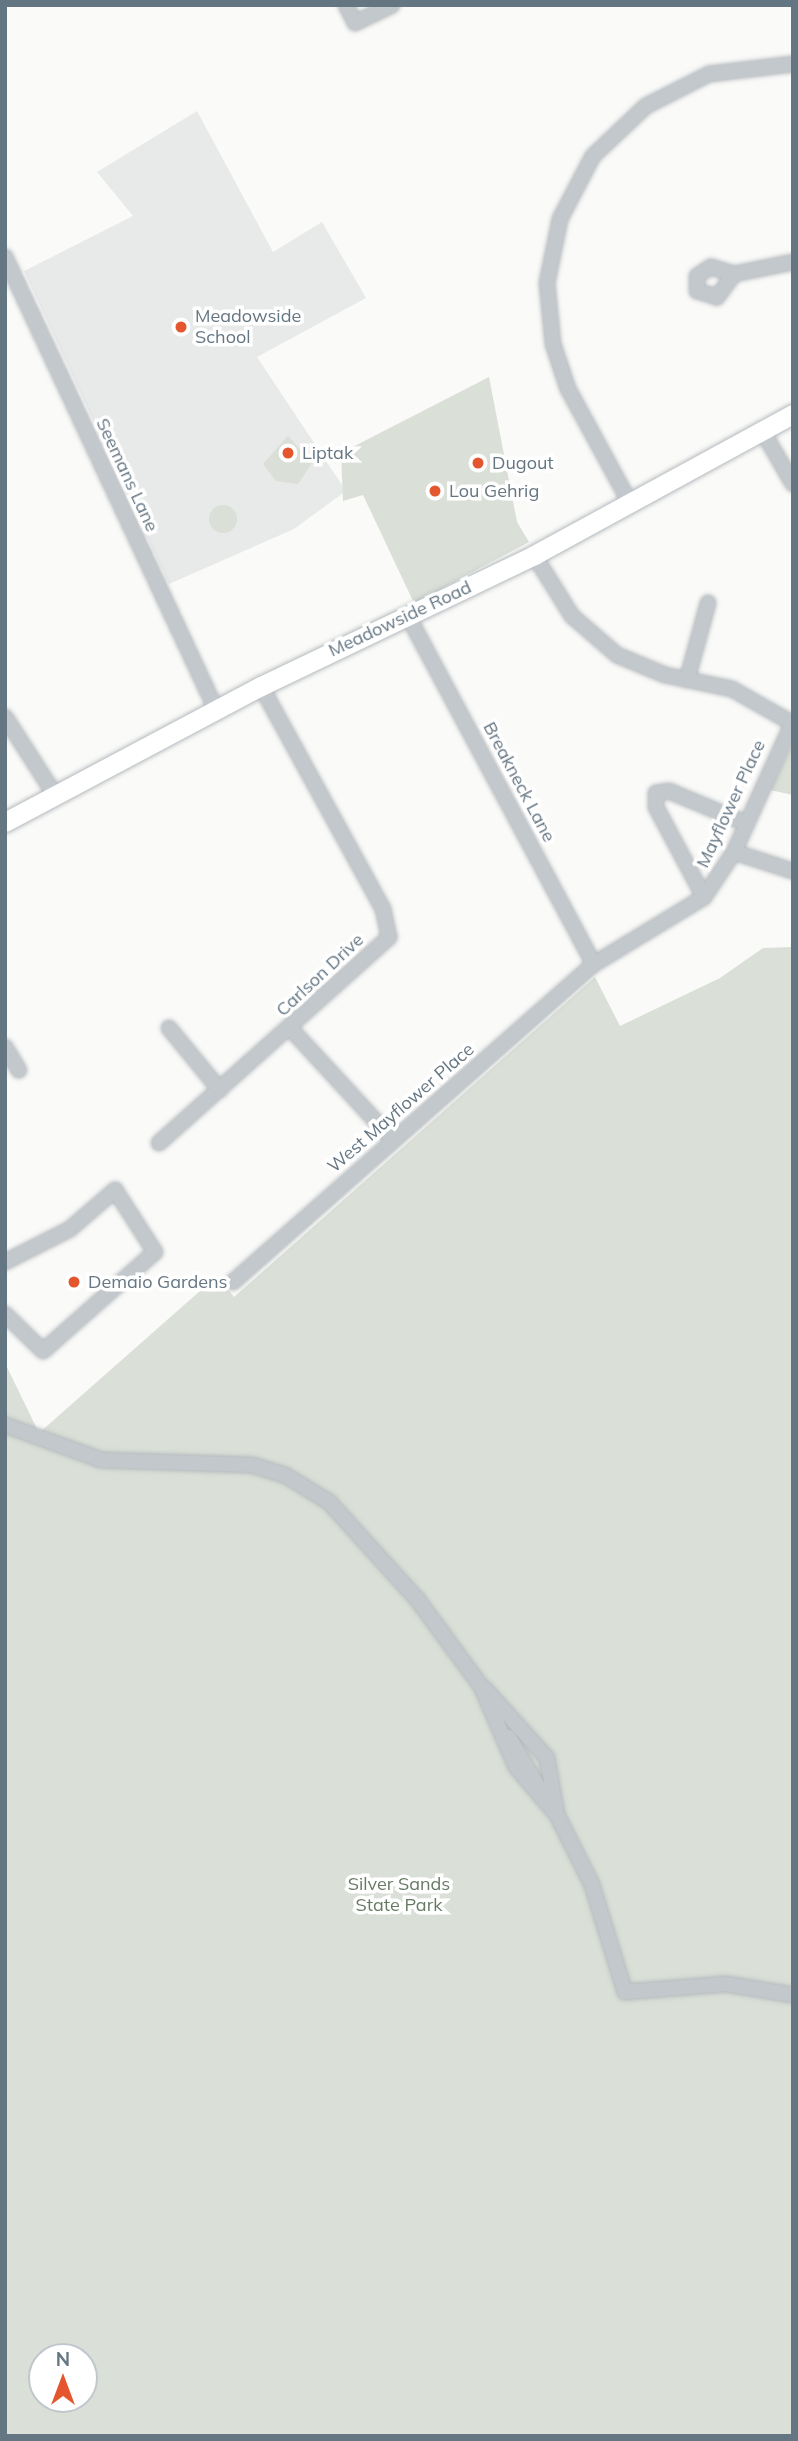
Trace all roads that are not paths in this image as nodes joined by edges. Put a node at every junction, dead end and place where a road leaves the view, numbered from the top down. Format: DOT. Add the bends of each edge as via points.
graph roads {
  1 [pos="346,5"];
  2 [pos="392,5"];
  3 [pos="793,64"];
  4 [pos="5,257"];
  5 [pos="793,262"];
  6 [pos="734,274"];
  7 [pos="793,414"];
  8 [pos="762,430"];
  9 [pos="793,484"];
  10 [pos="630,503"];
  11 [pos="534,555"];
  12 [pos="708,603"];
  13 [pos="409,618"];
  14 [pos="687,680"];
  15 [pos="261,686"];
  16 [pos="216,710"];
  17 [pos="5,717"];
  18 [pos="792,723"];
  19 [pos="55,795"];
  20 [pos="5,822"];
  21 [pos="743,822"];
  22 [pos="734,852"];
  23 [pos="793,871"];
  24 [pos="704,897"];
  25 [pos="594,964"];
  26 [pos="170,1028"];
  27 [pos="290,1028"];
  28 [pos="5,1046"];
  29 [pos="19,1070"];
  30 [pos="220,1090"];
  31 [pos="393,1140"];
  32 [pos="159,1143"];
  33 [pos="5,1262"];
  34 [pos="233,1282"];
  35 [pos="5,1314"];
  36 [pos="5,1425"];
  37 [pos="481,1686"];
  38 [pos="557,1815"];
  39 [pos="793,1995"];
  1 -- 2 [label="street" via="355,23"];
  3 -- 10 [label="street" via="709,74 646,106 593,156 560,219 547,284 553,344 568,389"];
  4 -- 16 [label="street, Seemans Lane"];
  5 -- 6 [label="street"];
  7 -- 8 [label="main road, Meadowside Road"];
  8 -- 9 [label="street"];
  8 -- 10 [label="main road, Meadowside Road"];
  10 -- 11 [label="main road, Meadowside Road"];
  11 -- 13 [label="main road, Meadowside Road"];
  11 -- 14 [label="street" via="572,616 599,642 647,669"];
  12 -- 14 [label="street"];
  13 -- 15 [label="main road, Meadowside Road"];
  13 -- 25 [label="street, Breakneck Lane"];
  14 -- 18 [label="street" via="733,689"];
  15 -- 16 [label="main road, Meadowside Road"];
  15 -- 27 [label="street, Carlson Drive" via="383,909 389,937"];
  16 -- 19 [label="main road, Meadowside Road"];
  17 -- 19 [label="street"];
  18 -- 21 [label="street, Mayflower Place"];
  19 -- 20 [label="main road, Meadowside Road"];
  21 -- 22 [label="street, Mayflower Place"];
  21 -- 24 [label="street" via="669,791 656,793 656,807"];
  22 -- 23 [label="street"];
  22 -- 24 [label="street, Mayflower Place"];
  24 -- 25 [label="street, Mayflower Place"];
  25 -- 31 [label="street, West Mayflower Place"];
  26 -- 30 [label="street"];
  27 -- 30 [label="street, Carlson Drive"];
  27 -- 31 [label="street"];
  28 -- 29 [label="street"];
  30 -- 32 [label="street, Carlson Drive"];
  31 -- 34 [label="street, West Mayflower Place"];
  33 -- 35 [label="street" via="70,1229 115,1190 155,1252 43,1351"];
  36 -- 37 [label="street" via="101,1460 237,1463 305,1485 383,1558"];
  37 -- 38 [label="street" via="499,1727"];
  37 -- 38 [label="street" via="547,1758"];
  38 -- 39 [label="street" via="603,1911 625,1992 726,1984"];
}
